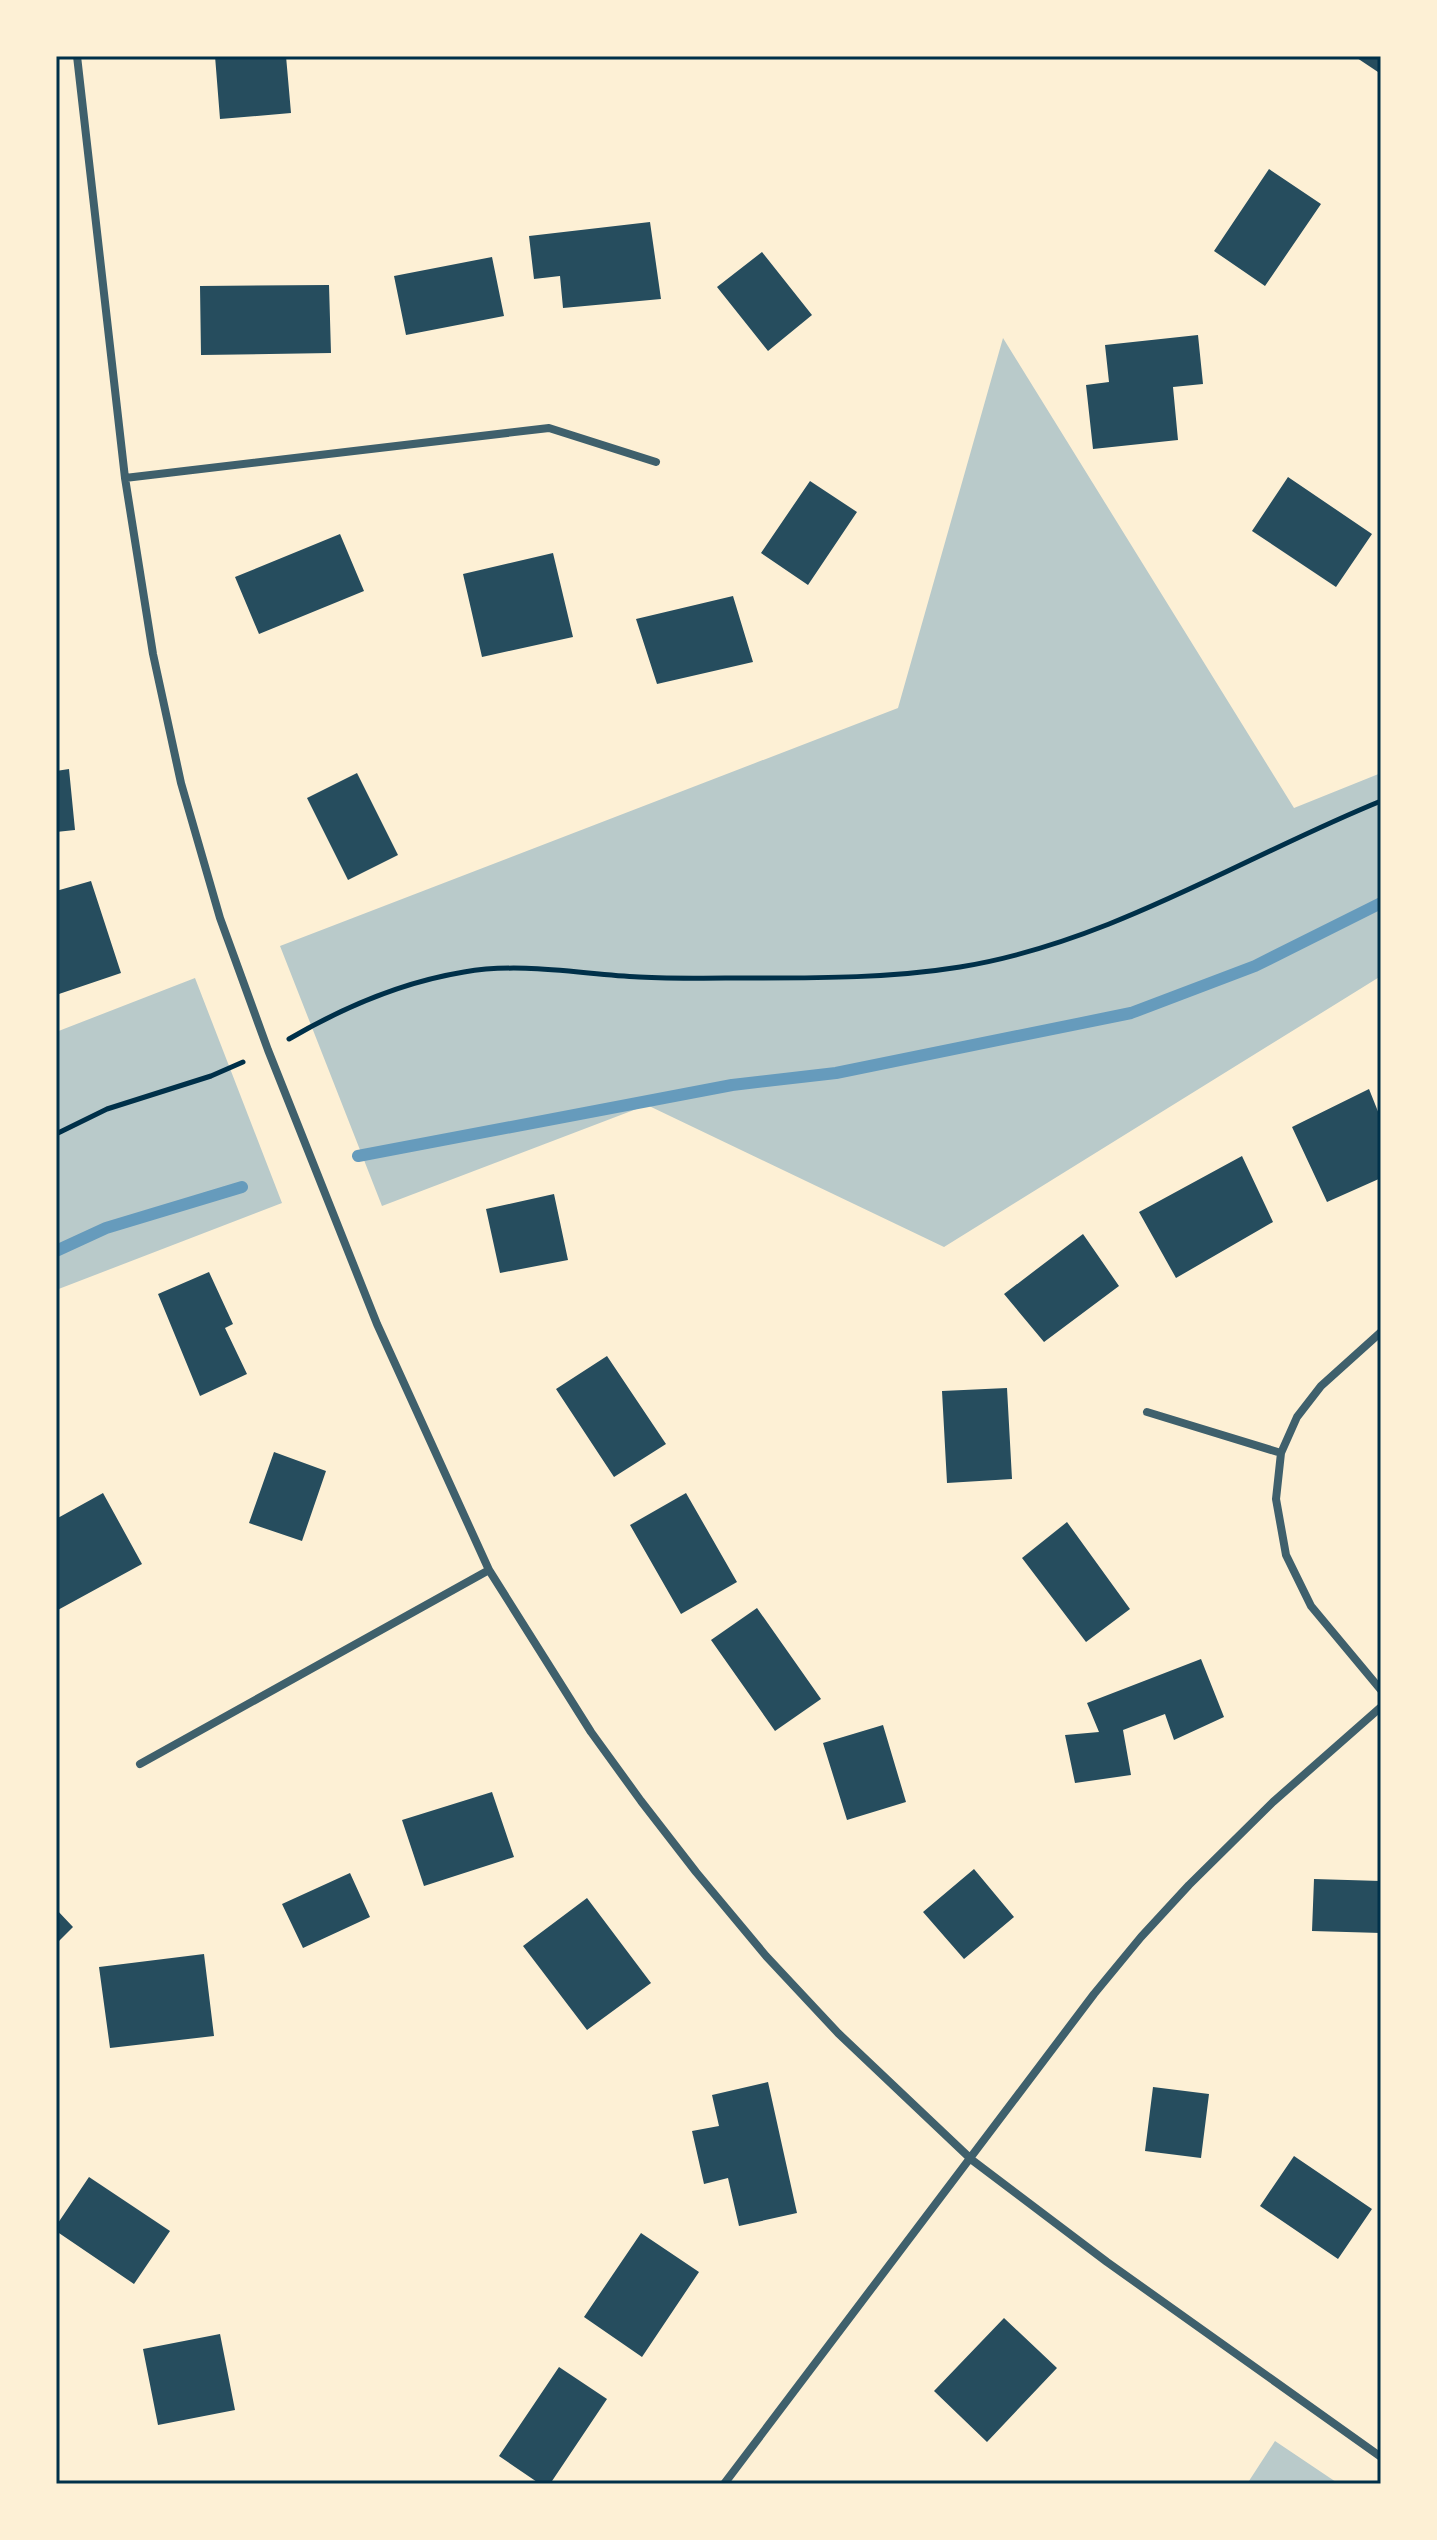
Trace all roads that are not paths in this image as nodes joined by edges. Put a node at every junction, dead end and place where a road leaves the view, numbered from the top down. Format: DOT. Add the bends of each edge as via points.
graph roads {
  1 [pos="77,56"];
  2 [pos="656,462"];
  3 [pos="125,478"];
  4 [pos="1381,1332"];
  5 [pos="1147,1412"];
  6 [pos="1281,1453"];
  7 [pos="489,1570"];
  8 [pos="1381,1690"];
  9 [pos="1381,1707"];
  10 [pos="140,1764"];
  11 [pos="972,2160"];
  12 [pos="1381,2457"];
  13 [pos="724,2484"];
  1 -- 3 [label="street"];
  2 -- 3 [label="street" via="549,428"];
  3 -- 7 [label="street" via="153,654 181,783 220,918 377,1324"];
  4 -- 6 [label="street" via="1321,1386 1297,1417"];
  5 -- 6 [label="street"];
  6 -- 8 [label="street" via="1276,1499 1286,1555 1311,1606"];
  7 -- 10 [label="street"];
  7 -- 11 [label="street" via="591,1732 696,1872 838,2033"];
  9 -- 11 [label="street" via="1273,1802 1141,1937"];
  11 -- 12 [label="street"];
  11 -- 13 [label="street"];
}
